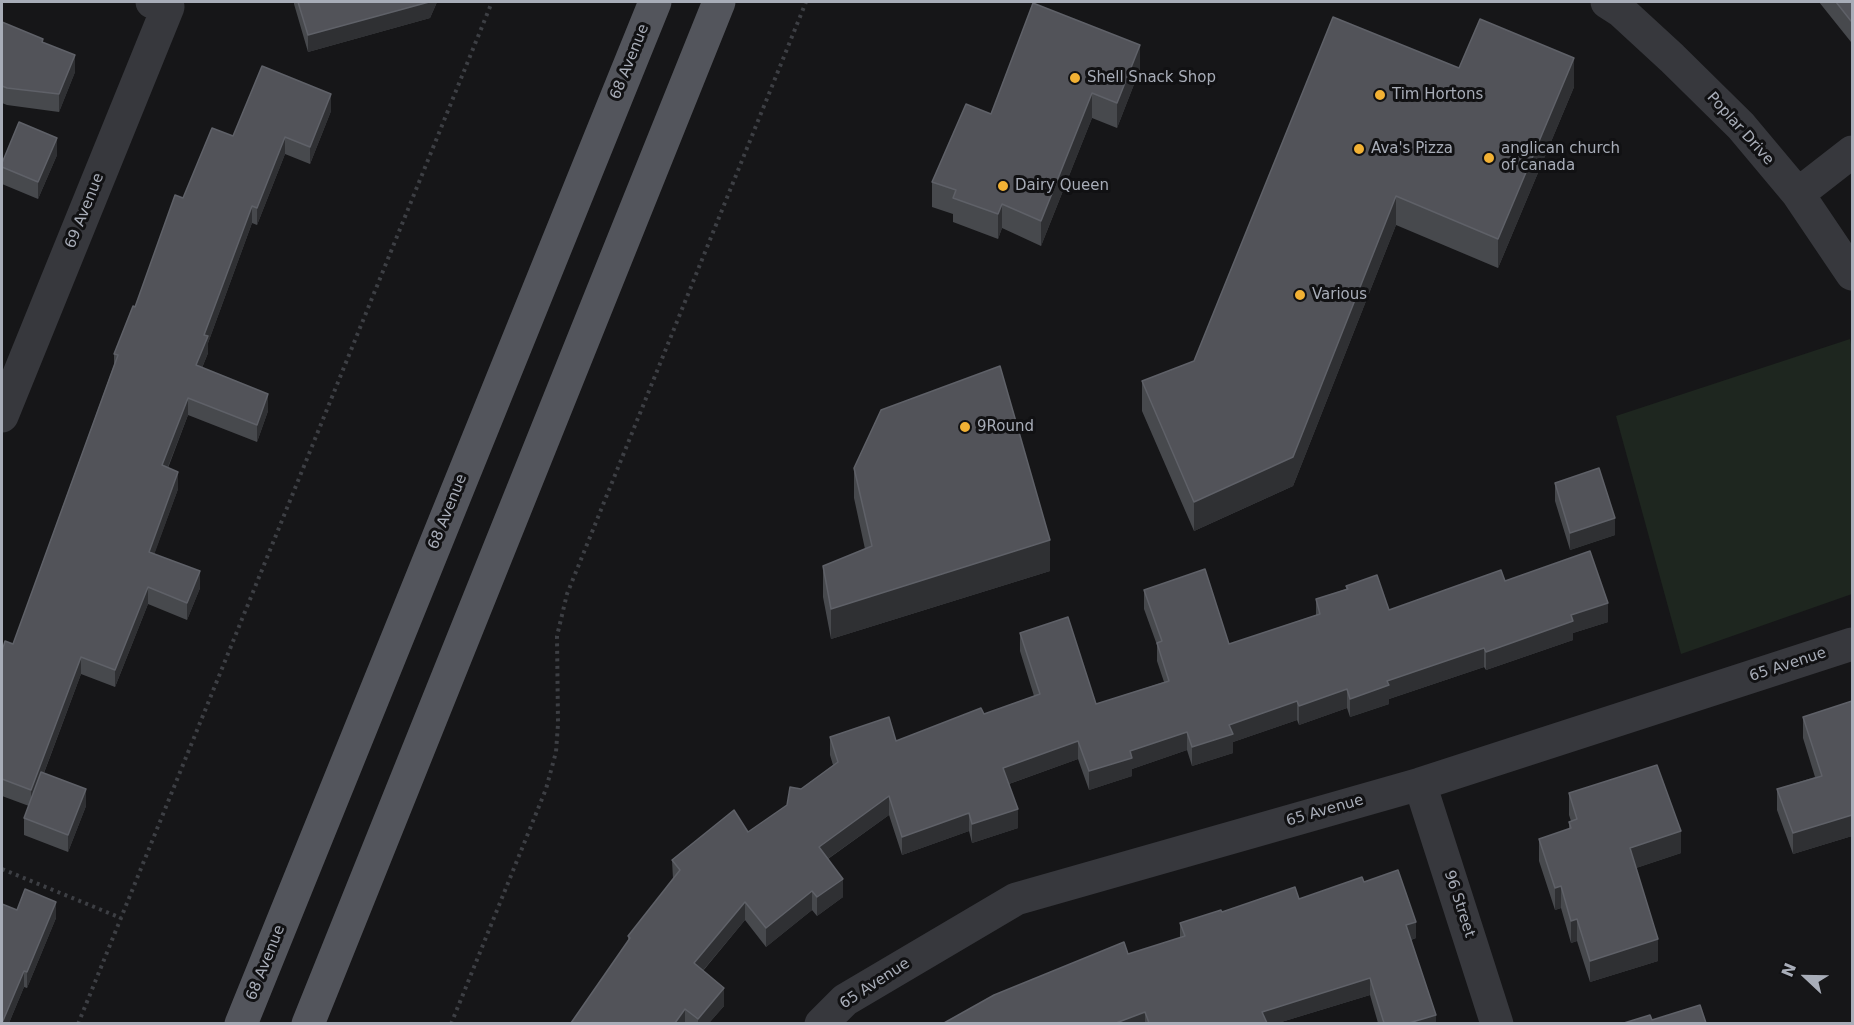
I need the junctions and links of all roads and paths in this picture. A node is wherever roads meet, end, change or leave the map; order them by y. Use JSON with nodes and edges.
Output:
{"nodes":[{"id":1,"x":492,"y":2,"type":"edge"},
{"id":2,"x":655,"y":2,"type":"edge"},
{"id":3,"x":719,"y":2,"type":"edge"},
{"id":4,"x":806,"y":2,"type":"edge"},
{"id":5,"x":1607,"y":2,"type":"edge"},
{"id":6,"x":160,"y":4,"type":"edge"},
{"id":7,"x":1852,"y":152,"type":"edge"},
{"id":8,"x":1798,"y":194,"type":"junction"},
{"id":9,"x":1852,"y":274,"type":"edge"},
{"id":10,"x":2,"y":416,"type":"edge"},
{"id":11,"x":1852,"y":644,"type":"edge"},
{"id":12,"x":1420,"y":784,"type":"junction"},
{"id":13,"x":2,"y":869,"type":"edge"},
{"id":14,"x":121,"y":918,"type":"junction"},
{"id":15,"x":78,"y":1023,"type":"edge"},
{"id":16,"x":241,"y":1023,"type":"edge"},
{"id":17,"x":308,"y":1023,"type":"edge"},
{"id":18,"x":452,"y":1023,"type":"edge"},
{"id":19,"x":821,"y":1023,"type":"edge"},
{"id":20,"x":1497,"y":1023,"type":"edge"}],
"edges":[{"from":1,"to":14,"type":"path"},
{"from":2,"to":16,"type":"main road","name":"68 Avenue"},
{"from":3,"to":17,"type":"main road"},
{"from":4,"to":18,"type":"path"},
{"from":5,"to":8,"type":"street","name":"Poplar Drive"},
{"from":6,"to":10,"type":"street","name":"69 Avenue"},
{"from":7,"to":8,"type":"street"},
{"from":8,"to":9,"type":"street","name":"Poplar Drive"},
{"from":11,"to":12,"type":"street","name":"65 Avenue"},
{"from":12,"to":19,"type":"street","name":"65 Avenue"},
{"from":12,"to":20,"type":"street","name":"96 Street"},
{"from":13,"to":14,"type":"path"},
{"from":14,"to":15,"type":"path"}]}
